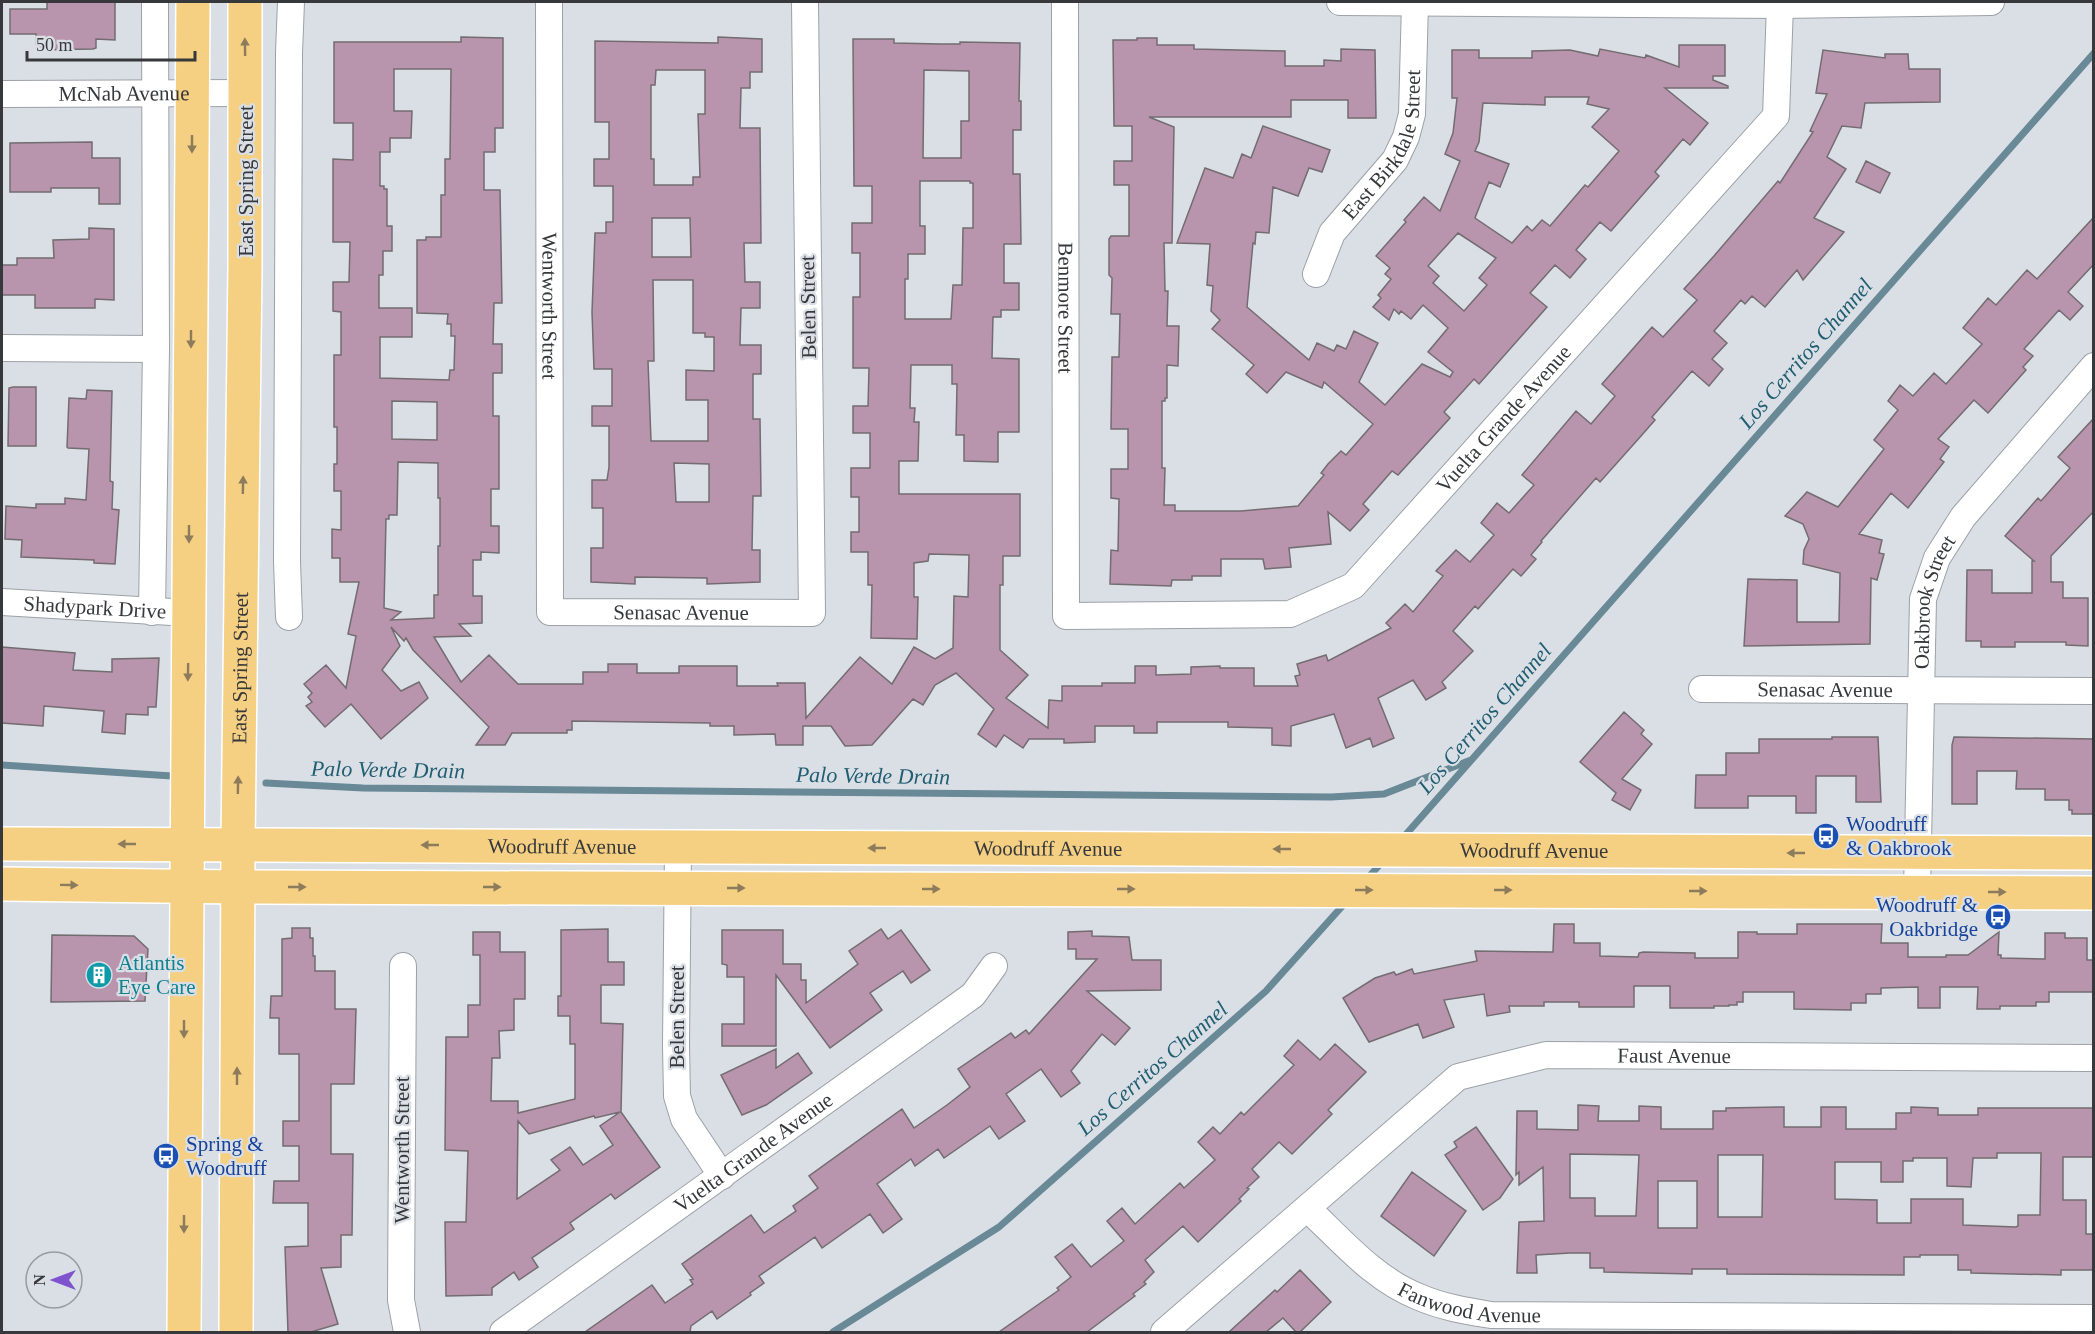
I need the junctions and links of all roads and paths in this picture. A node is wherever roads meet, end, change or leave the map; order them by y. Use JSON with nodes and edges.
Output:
{"nodes":[{"id":1,"x":155,"y":2,"type":"edge"},
{"id":2,"x":193,"y":2,"type":"edge"},
{"id":3,"x":245,"y":2,"type":"edge"},
{"id":4,"x":291,"y":2,"type":"edge"},
{"id":5,"x":549,"y":2,"type":"edge"},
{"id":6,"x":805,"y":2,"type":"edge"},
{"id":7,"x":1065,"y":2,"type":"edge"},
{"id":8,"x":1340,"y":2,"type":"edge"},
{"id":9,"x":1991,"y":2,"type":"edge"},
{"id":10,"x":1415,"y":3,"type":"edge"},
{"id":11,"x":1654,"y":3,"type":"edge"},
{"id":12,"x":1844,"y":3,"type":"edge"},
{"id":13,"x":1780,"y":5,"type":"junction"},
{"id":14,"x":192,"y":93,"type":"junction"},
{"id":15,"x":246,"y":93,"type":"junction"},
{"id":16,"x":2,"y":94,"type":"edge"},
{"id":17,"x":155,"y":94,"type":"junction"},
{"id":18,"x":1316,"y":274,"type":"dead end"},
{"id":19,"x":2,"y":348,"type":"edge"},
{"id":20,"x":156,"y":349,"type":"junction"},
{"id":21,"x":2094,"y":366,"type":"edge"},
{"id":22,"x":2,"y":602,"type":"edge"},
{"id":23,"x":152,"y":612,"type":"junction"},
{"id":24,"x":550,"y":612,"type":"joint"},
{"id":25,"x":189,"y":613,"type":"junction"},
{"id":26,"x":812,"y":614,"type":"joint"},
{"id":27,"x":1066,"y":616,"type":"joint"},
{"id":28,"x":289,"y":617,"type":"dead end"},
{"id":29,"x":1702,"y":689,"type":"dead end"},
{"id":30,"x":1920,"y":690,"type":"junction"},
{"id":31,"x":2094,"y":691,"type":"edge"},
{"id":32,"x":2,"y":844,"type":"edge"},
{"id":33,"x":238,"y":844,"type":"junction"},
{"id":34,"x":186,"y":845,"type":"junction"},
{"id":35,"x":678,"y":846,"type":"junction"},
{"id":36,"x":1918,"y":853,"type":"junction"},
{"id":37,"x":2094,"y":853,"type":"edge"},
{"id":38,"x":2,"y":884,"type":"edge"},
{"id":39,"x":186,"y":887,"type":"junction"},
{"id":40,"x":238,"y":887,"type":"junction"},
{"id":41,"x":678,"y":888,"type":"junction"},
{"id":42,"x":1917,"y":892,"type":"junction"},
{"id":43,"x":2094,"y":893,"type":"edge"},
{"id":44,"x":404,"y":966,"type":"dead end"},
{"id":45,"x":994,"y":966,"type":"dead end"},
{"id":46,"x":2094,"y":1058,"type":"edge"},
{"id":47,"x":722,"y":1176,"type":"junction"},
{"id":48,"x":1308,"y":1209,"type":"junction"},
{"id":49,"x":183,"y":1277,"type":"junction"},
{"id":50,"x":236,"y":1278,"type":"junction"},
{"id":51,"x":2094,"y":1318,"type":"edge"},
{"id":52,"x":184,"y":1332,"type":"edge"},
{"id":53,"x":236,"y":1332,"type":"edge"},
{"id":54,"x":407,"y":1332,"type":"edge"},
{"id":55,"x":503,"y":1332,"type":"edge"},
{"id":56,"x":1164,"y":1332,"type":"edge"}],
"edges":[{"from":1,"to":17,"type":"street"},
{"from":2,"to":14,"type":"main road"},
{"from":15,"to":3,"type":"main road","name":"East Spring Street","one_way":true},
{"from":4,"to":28,"type":"street","name":"East Spring Street"},
{"from":5,"to":24,"type":"street","name":"Wentworth Street"},
{"from":6,"to":26,"type":"street","name":"Belen Street"},
{"from":7,"to":27,"type":"street","name":"Benmore Street"},
{"from":8,"to":10,"type":"street"},
{"from":9,"to":12,"type":"street"},
{"from":10,"to":11,"type":"street"},
{"from":10,"to":18,"type":"street","name":"East Birkdale Street"},
{"from":11,"to":13,"type":"street"},
{"from":12,"to":13,"type":"street"},
{"from":13,"to":27,"type":"street","name":"Vuelta Grande Avenue"},
{"from":14,"to":15,"type":"street","name":"McNab Avenue"},
{"from":14,"to":17,"type":"street","name":"McNab Avenue"},
{"from":14,"to":25,"type":"main road","one_way":true},
{"from":33,"to":15,"type":"main road","name":"East Spring Street","one_way":true},
{"from":16,"to":17,"type":"street","name":"McNab Avenue"},
{"from":17,"to":20,"type":"street"},
{"from":19,"to":20,"type":"street"},
{"from":20,"to":23,"type":"street"},
{"from":21,"to":30,"type":"street","name":"Oakbrook Street"},
{"from":22,"to":23,"type":"street","name":"Shadypark Drive"},
{"from":23,"to":25,"type":"street","name":"Shadypark Drive"},
{"from":24,"to":26,"type":"street","name":"Senasac Avenue"},
{"from":25,"to":34,"type":"main road","one_way":true},
{"from":29,"to":30,"type":"street","name":"Senasac Avenue"},
{"from":30,"to":31,"type":"street","name":"Senasac Avenue"},
{"from":30,"to":36,"type":"street","name":"Oakbrook Street"},
{"from":34,"to":32,"type":"main road","name":"Woodruff Avenue","one_way":true},
{"from":33,"to":34,"type":"main road","name":"Woodruff Avenue"},
{"from":35,"to":33,"type":"main road","name":"Woodruff Avenue","one_way":true},
{"from":33,"to":40,"type":"main road","name":"East Spring Street"},
{"from":34,"to":39,"type":"main road"},
{"from":36,"to":35,"type":"main road","name":"Woodruff Avenue","one_way":true},
{"from":35,"to":41,"type":"street","name":"Belen Street"},
{"from":36,"to":37,"type":"main road","name":"Woodruff Avenue"},
{"from":36,"to":42,"type":"street","name":"Oakbrook Street"},
{"from":38,"to":39,"type":"main road","name":"Woodruff Avenue","one_way":true},
{"from":39,"to":40,"type":"main road","name":"Woodruff Avenue"},
{"from":39,"to":49,"type":"main road","one_way":true},
{"from":40,"to":41,"type":"main road","name":"Woodruff Avenue","one_way":true},
{"from":50,"to":40,"type":"main road","name":"East Spring Street","one_way":true},
{"from":41,"to":42,"type":"main road","name":"Woodruff Avenue","one_way":true},
{"from":41,"to":47,"type":"street","name":"Belen Street"},
{"from":42,"to":43,"type":"main road","name":"Woodruff Avenue","one_way":true},
{"from":44,"to":54,"type":"street","name":"Wentworth Street"},
{"from":45,"to":47,"type":"street","name":"Vuelta Grande Avenue"},
{"from":46,"to":48,"type":"street","name":"Faust Avenue"},
{"from":47,"to":55,"type":"street","name":"Vuelta Grande Avenue"},
{"from":48,"to":51,"type":"street","name":"Fanwood Avenue"},
{"from":48,"to":56,"type":"street"},
{"from":49,"to":50,"type":"main road"},
{"from":49,"to":52,"type":"main road"},
{"from":50,"to":53,"type":"main road","name":"East Spring Street"}]}
